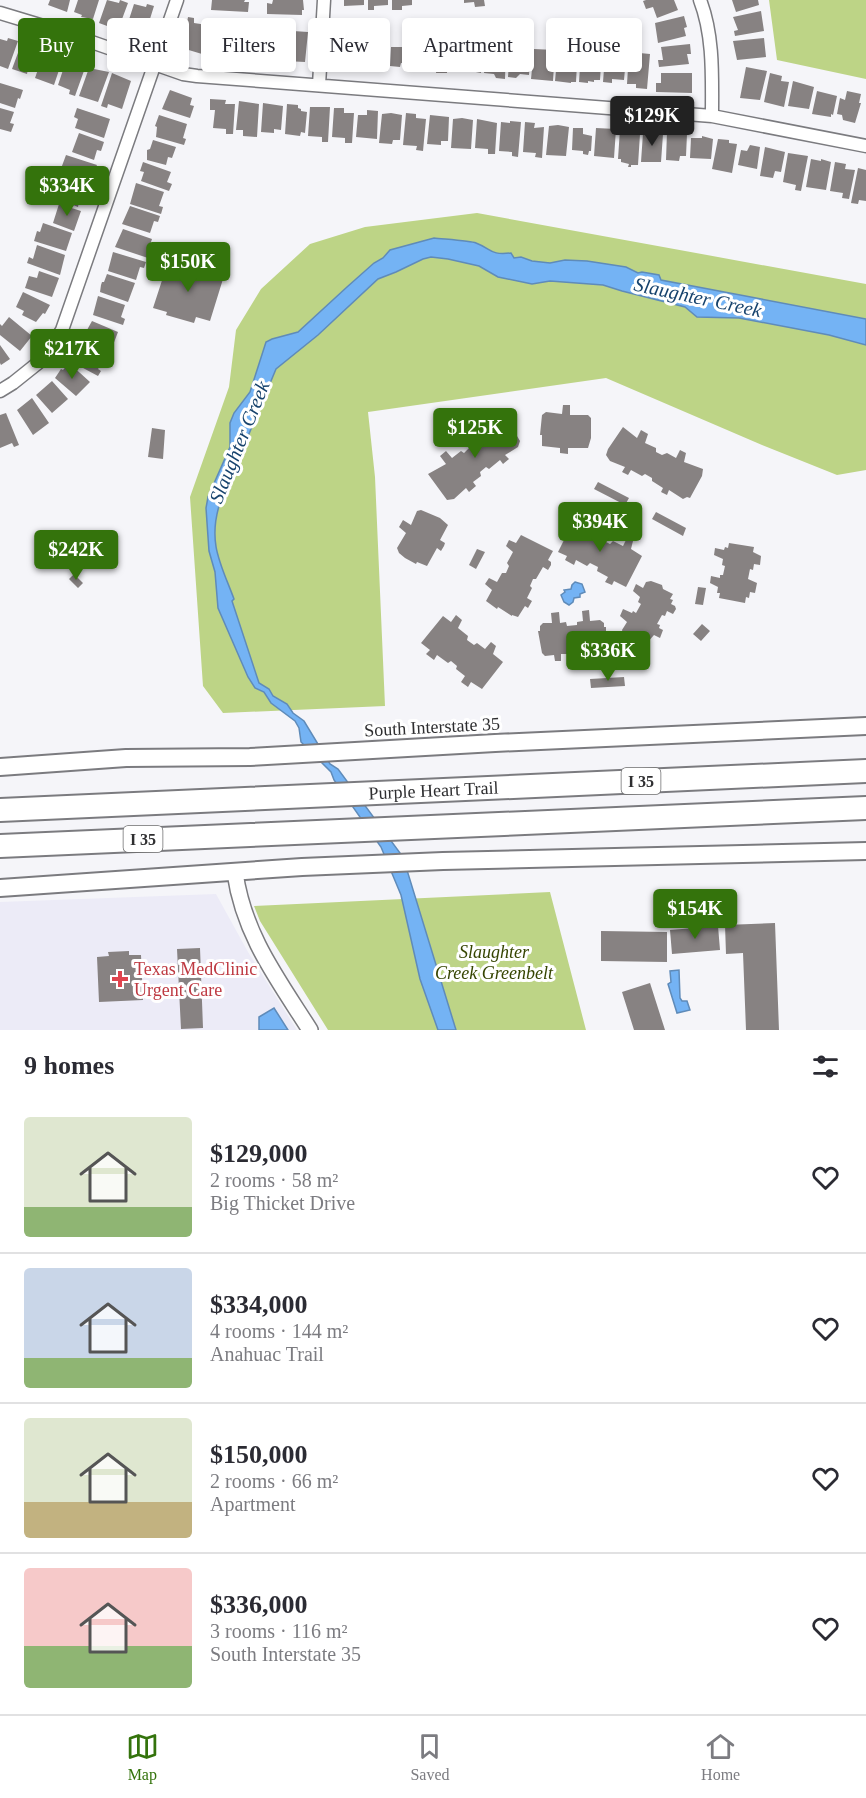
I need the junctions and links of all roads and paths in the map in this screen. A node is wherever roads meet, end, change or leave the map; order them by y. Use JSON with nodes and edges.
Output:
{"nodes":[{"id":1,"x":177,"y":0,"type":"edge"},
{"id":2,"x":324,"y":0,"type":"edge"},
{"id":3,"x":700,"y":0,"type":"edge"},
{"id":4,"x":0,"y":13,"type":"edge"},
{"id":5,"x":171,"y":18,"type":"edge"},
{"id":6,"x":107,"y":47,"type":"edge"},
{"id":7,"x":151,"y":72,"type":"edge"},
{"id":8,"x":177,"y":72,"type":"edge"},
{"id":9,"x":319,"y":85,"type":"junction"},
{"id":10,"x":712,"y":116,"type":"junction"},
{"id":11,"x":866,"y":146,"type":"edge"},
{"id":12,"x":0,"y":390,"type":"edge"},
{"id":13,"x":865,"y":726,"type":"edge"},
{"id":14,"x":0,"y":767,"type":"edge"},
{"id":15,"x":866,"y":771,"type":"edge"},
{"id":16,"x":0,"y":794,"type":"edge"},
{"id":17,"x":181,"y":801,"type":"junction"},
{"id":18,"x":866,"y":808,"type":"edge"},
{"id":19,"x":0,"y":810,"type":"edge"},
{"id":20,"x":0,"y":846,"type":"edge"},
{"id":21,"x":865,"y":851,"type":"edge"},
{"id":22,"x":235,"y":873,"type":"junction"},
{"id":23,"x":0,"y":888,"type":"edge"},
{"id":24,"x":310,"y":1030,"type":"edge"}],
"edges":[{"from":1,"to":5,"type":"street"},
{"from":2,"to":9,"type":"street"},
{"from":3,"to":10,"type":"street"},
{"from":4,"to":6,"type":"street"},
{"from":7,"to":12,"type":"street"},
{"from":8,"to":9,"type":"street"},
{"from":9,"to":10,"type":"street"},
{"from":10,"to":11,"type":"street"},
{"from":13,"to":14,"type":"main road","name":"South Interstate 35"},
{"from":15,"to":17,"type":"highway","name":"Purple Heart Trail","number":"I 35"},
{"from":16,"to":17,"type":"highway"},
{"from":17,"to":19,"type":"highway","name":"Purple Heart Trail","number":"I 35"},
{"from":18,"to":20,"type":"highway","name":"Purple Heart Trail","number":"I 35"},
{"from":21,"to":22,"type":"main road"},
{"from":22,"to":23,"type":"main road"},
{"from":22,"to":24,"type":"street"}]}
